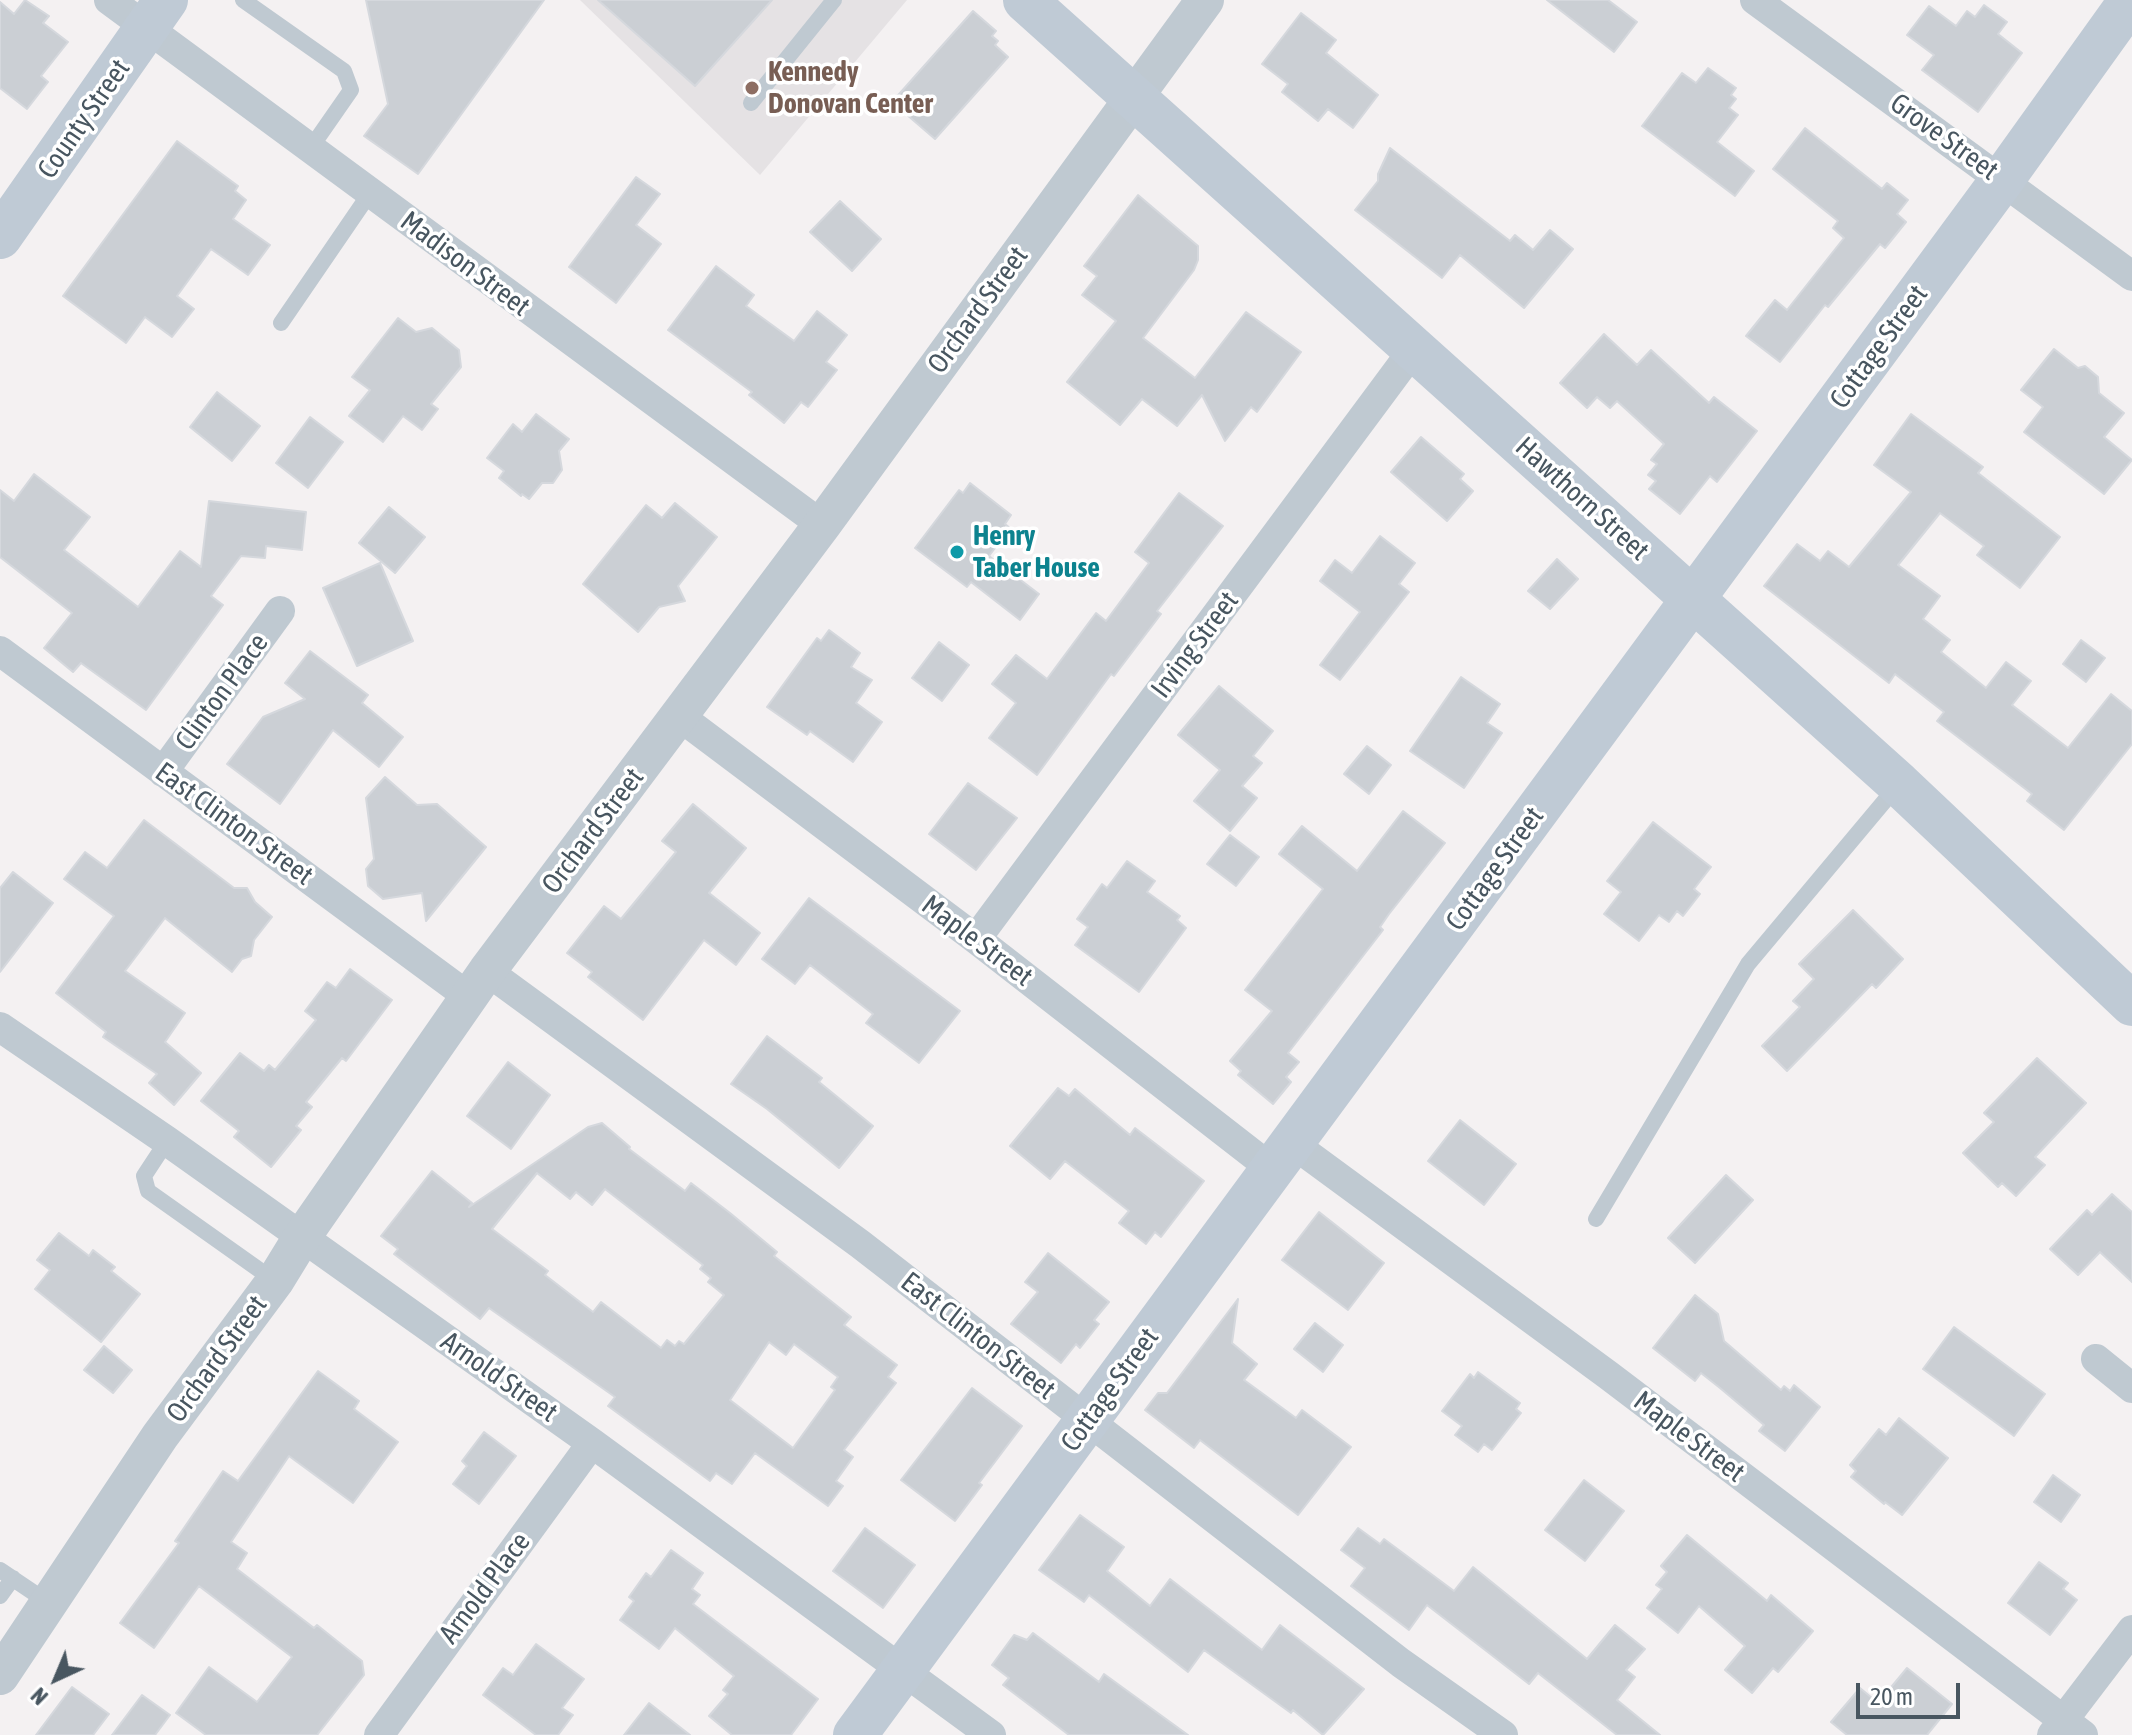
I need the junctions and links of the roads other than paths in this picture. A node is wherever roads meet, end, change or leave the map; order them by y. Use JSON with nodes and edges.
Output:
{"nodes":[{"id":1,"x":109,"y":0,"type":"edge"},
{"id":2,"x":243,"y":0,"type":"edge"},
{"id":3,"x":834,"y":0,"type":"edge"},
{"id":4,"x":1025,"y":0,"type":"edge"},
{"id":5,"x":1205,"y":0,"type":"edge"},
{"id":6,"x":1755,"y":0,"type":"edge"},
{"id":7,"x":2131,"y":0,"type":"edge"},
{"id":8,"x":157,"y":14,"type":"edge"},
{"id":9,"x":1133,"y":98,"type":"junction"},
{"id":10,"x":751,"y":103,"type":"dead end"},
{"id":11,"x":310,"y":149,"type":"junction"},
{"id":12,"x":2002,"y":180,"type":"junction"},
{"id":13,"x":370,"y":193,"type":"junction"},
{"id":14,"x":0,"y":237,"type":"edge"},
{"id":15,"x":2132,"y":276,"type":"edge"},
{"id":16,"x":281,"y":323,"type":"dead end"},
{"id":17,"x":1414,"y":349,"type":"junction"},
{"id":18,"x":822,"y":525,"type":"junction"},
{"id":19,"x":1694,"y":599,"type":"junction"},
{"id":20,"x":280,"y":611,"type":"dead end"},
{"id":21,"x":0,"y":651,"type":"edge"},
{"id":22,"x":679,"y":716,"type":"junction"},
{"id":23,"x":163,"y":772,"type":"junction"},
{"id":24,"x":1899,"y":784,"type":"junction"},
{"id":25,"x":976,"y":939,"type":"junction"},
{"id":26,"x":478,"y":984,"type":"junction"},
{"id":27,"x":2132,"y":1004,"type":"edge"},
{"id":28,"x":0,"y":1027,"type":"edge"},
{"id":29,"x":167,"y":1141,"type":"junction"},
{"id":30,"x":1282,"y":1156,"type":"junction"},
{"id":31,"x":1596,"y":1219,"type":"dead end"},
{"id":32,"x":302,"y":1237,"type":"junction"},
{"id":33,"x":275,"y":1281,"type":"junction"},
{"id":34,"x":2096,"y":1359,"type":"dead end"},
{"id":35,"x":2132,"y":1388,"type":"edge"},
{"id":36,"x":1088,"y":1421,"type":"junction"},
{"id":37,"x":592,"y":1443,"type":"junction"},
{"id":38,"x":6,"y":1574,"type":"edge"},
{"id":39,"x":0,"y":1596,"type":"edge"},
{"id":40,"x":49,"y":1603,"type":"junction"},
{"id":41,"x":2132,"y":1630,"type":"edge"},
{"id":42,"x":901,"y":1672,"type":"junction"},
{"id":43,"x":0,"y":1676,"type":"edge"},
{"id":44,"x":2066,"y":1730,"type":"edge"},
{"id":45,"x":379,"y":1735,"type":"edge"},
{"id":46,"x":855,"y":1735,"type":"edge"},
{"id":47,"x":991,"y":1735,"type":"edge"},
{"id":48,"x":1503,"y":1735,"type":"edge"}],
"edges":[{"from":1,"to":8,"type":"street","name":"Madison Street"},
{"from":2,"to":11,"type":"lane"},
{"from":3,"to":10,"type":"lane"},
{"from":4,"to":9,"type":"main road","name":"Hawthorn Street"},
{"from":5,"to":9,"type":"street","name":"Orchard Street"},
{"from":6,"to":12,"type":"street","name":"Grove Street"},
{"from":7,"to":12,"type":"main road","name":"Cottage Street"},
{"from":8,"to":11,"type":"street","name":"Madison Street"},
{"from":8,"to":14,"type":"main road","name":"County Street"},
{"from":9,"to":17,"type":"main road","name":"Hawthorn Street"},
{"from":9,"to":18,"type":"street","name":"Orchard Street"},
{"from":11,"to":13,"type":"street","name":"Madison Street"},
{"from":12,"to":15,"type":"street","name":"Grove Street"},
{"from":12,"to":19,"type":"main road","name":"Cottage Street"},
{"from":13,"to":16,"type":"lane"},
{"from":13,"to":18,"type":"street","name":"Madison Street"},
{"from":17,"to":19,"type":"main road","name":"Hawthorn Street"},
{"from":17,"to":25,"type":"street","name":"Irving Street"},
{"from":18,"to":22,"type":"street","name":"Orchard Street"},
{"from":19,"to":24,"type":"main road","name":"Hawthorn Street"},
{"from":19,"to":30,"type":"main road","name":"Cottage Street"},
{"from":20,"to":23,"type":"street","name":"Clinton Place"},
{"from":21,"to":23,"type":"street","name":"East Clinton Street"},
{"from":22,"to":25,"type":"street","name":"Maple Street"},
{"from":22,"to":26,"type":"street","name":"Orchard Street"},
{"from":23,"to":26,"type":"street","name":"East Clinton Street"},
{"from":24,"to":27,"type":"main road","name":"Hawthorn Street"},
{"from":24,"to":31,"type":"lane"},
{"from":25,"to":30,"type":"street","name":"Maple Street"},
{"from":26,"to":32,"type":"street","name":"Orchard Street"},
{"from":26,"to":36,"type":"street","name":"East Clinton Street"},
{"from":28,"to":29,"type":"street","name":"Arnold Street"},
{"from":29,"to":32,"type":"street","name":"Arnold Street"},
{"from":29,"to":33,"type":"lane"},
{"from":30,"to":36,"type":"main road","name":"Cottage Street"},
{"from":30,"to":44,"type":"street","name":"Maple Street"},
{"from":32,"to":33,"type":"street","name":"Orchard Street"},
{"from":32,"to":37,"type":"street","name":"Arnold Street"},
{"from":33,"to":40,"type":"street","name":"Orchard Street"},
{"from":34,"to":35,"type":"street"},
{"from":36,"to":42,"type":"main road","name":"Cottage Street"},
{"from":36,"to":48,"type":"street","name":"East Clinton Street"},
{"from":37,"to":42,"type":"street","name":"Arnold Street"},
{"from":37,"to":45,"type":"street","name":"Arnold Place"},
{"from":38,"to":39,"type":"lane"},
{"from":38,"to":40,"type":"lane"},
{"from":40,"to":43,"type":"street","name":"Orchard Street"},
{"from":41,"to":44,"type":"street"},
{"from":42,"to":46,"type":"main road","name":"Cottage Street"},
{"from":42,"to":47,"type":"street","name":"Arnold Street"}]}
